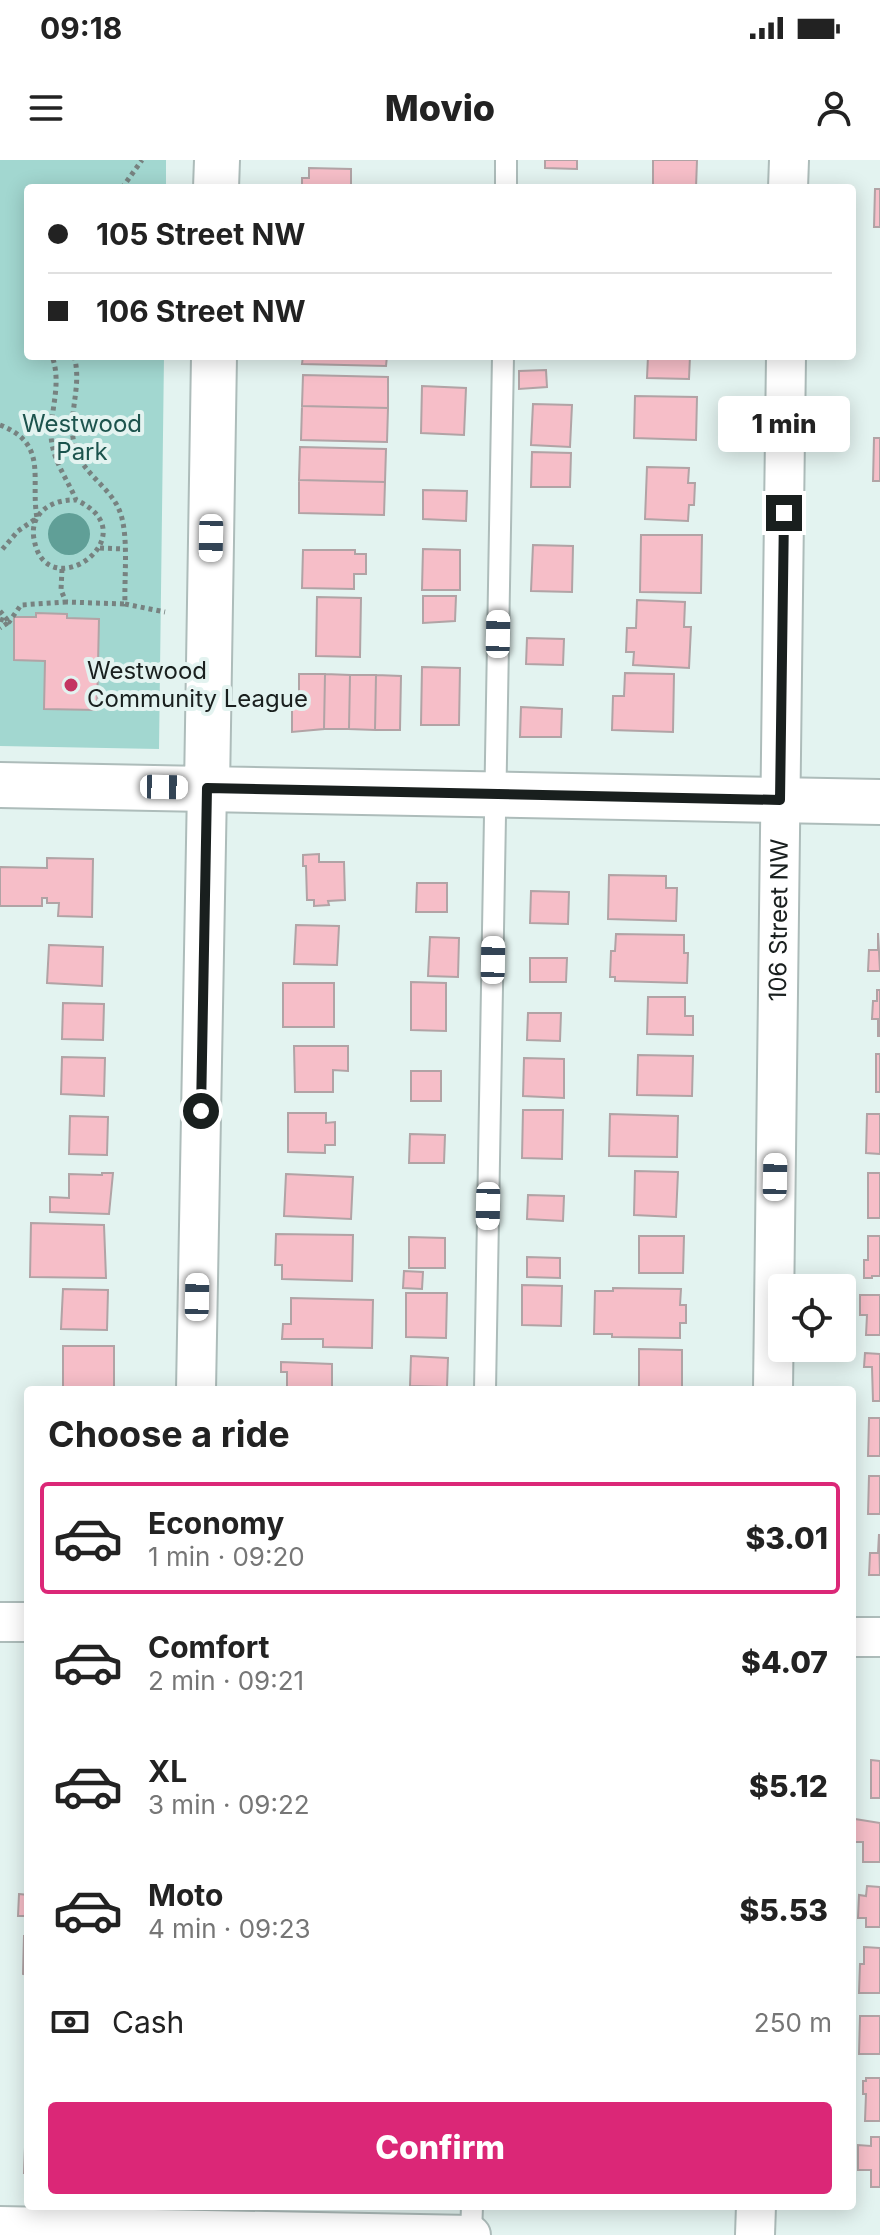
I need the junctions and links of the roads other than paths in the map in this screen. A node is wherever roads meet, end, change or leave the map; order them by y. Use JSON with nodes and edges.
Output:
{"nodes":[{"id":1,"x":217,"y":160,"type":"edge"},
{"id":2,"x":506,"y":160,"type":"edge"},
{"id":3,"x":789,"y":160,"type":"edge"},
{"id":4,"x":216,"y":184,"type":"edge"},
{"id":5,"x":506,"y":184,"type":"edge"},
{"id":6,"x":788,"y":184,"type":"edge"},
{"id":7,"x":214,"y":360,"type":"edge"},
{"id":8,"x":503,"y":360,"type":"edge"},
{"id":9,"x":786,"y":360,"type":"edge"},
{"id":10,"x":0,"y":785,"type":"edge"},
{"id":11,"x":207,"y":788,"type":"junction"},
{"id":12,"x":495,"y":794,"type":"junction"},
{"id":13,"x":780,"y":800,"type":"junction"},
{"id":14,"x":880,"y":802,"type":"edge"},
{"id":15,"x":196,"y":1386,"type":"edge"},
{"id":16,"x":485,"y":1386,"type":"edge"},
{"id":17,"x":773,"y":1386,"type":"edge"},
{"id":18,"x":0,"y":1622,"type":"edge"},
{"id":19,"x":24,"y":1622,"type":"edge"},
{"id":20,"x":856,"y":1637,"type":"edge"},
{"id":21,"x":880,"y":1637,"type":"edge"},
{"id":22,"x":472,"y":2210,"type":"edge"},
{"id":23,"x":756,"y":2210,"type":"edge"},
{"id":24,"x":180,"y":2218,"type":"edge"},
{"id":25,"x":0,"y":2226,"type":"edge"},
{"id":26,"x":471,"y":2235,"type":"edge"},
{"id":27,"x":755,"y":2235,"type":"edge"}],
"edges":[{"from":1,"to":4,"type":"street"},
{"from":2,"to":5,"type":"lane"},
{"from":3,"to":6,"type":"street"},
{"from":7,"to":11,"type":"street"},
{"from":8,"to":12,"type":"lane"},
{"from":9,"to":13,"type":"street","name":"106 Street NW"},
{"from":10,"to":11,"type":"street"},
{"from":11,"to":12,"type":"street"},
{"from":11,"to":15,"type":"street"},
{"from":12,"to":13,"type":"street"},
{"from":12,"to":16,"type":"lane"},
{"from":13,"to":14,"type":"street"},
{"from":13,"to":17,"type":"street","name":"106 Street NW"},
{"from":18,"to":19,"type":"street"},
{"from":20,"to":21,"type":"street"},
{"from":22,"to":26,"type":"lane"},
{"from":23,"to":27,"type":"street"},
{"from":24,"to":25,"type":"street"},
{"from":24,"to":26,"type":"street"}]}
